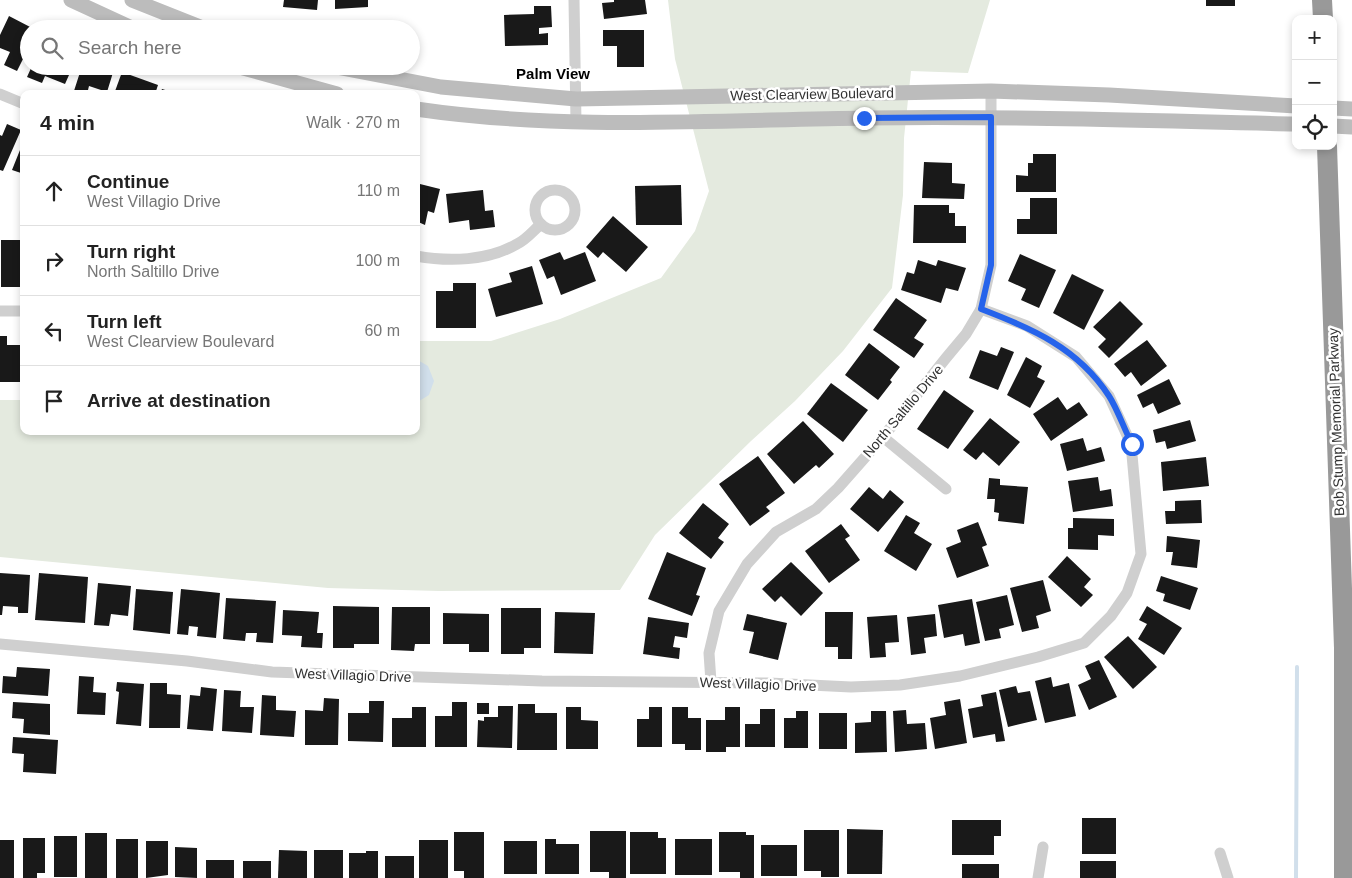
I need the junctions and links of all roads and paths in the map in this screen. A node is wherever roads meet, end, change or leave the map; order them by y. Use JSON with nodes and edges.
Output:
{"nodes":[{"id":1,"x":70,"y":0,"type":"edge"},
{"id":2,"x":132,"y":0,"type":"edge"},
{"id":3,"x":574,"y":0,"type":"edge"},
{"id":4,"x":1322,"y":0,"type":"edge"},
{"id":5,"x":1323,"y":15,"type":"edge"},
{"id":6,"x":114,"y":20,"type":"edge"},
{"id":7,"x":182,"y":20,"type":"edge"},
{"id":8,"x":268,"y":75,"type":"edge"},
{"id":9,"x":378,"y":75,"type":"edge"},
{"id":10,"x":322,"y":90,"type":"edge"},
{"id":11,"x":991,"y":91,"type":"junction"},
{"id":12,"x":0,"y":94,"type":"edge"},
{"id":13,"x":576,"y":98,"type":"junction"},
{"id":14,"x":20,"y":102,"type":"edge"},
{"id":15,"x":1292,"y":106,"type":"edge"},
{"id":16,"x":1337,"y":108,"type":"edge"},
{"id":17,"x":420,"y":109,"type":"edge"},
{"id":18,"x":1352,"y":109,"type":"edge"},
{"id":19,"x":991,"y":117,"type":"junction"},
{"id":20,"x":576,"y":122,"type":"junction"},
{"id":21,"x":1292,"y":124,"type":"edge"},
{"id":22,"x":1337,"y":126,"type":"edge"},
{"id":23,"x":1352,"y":127,"type":"edge"},
{"id":24,"x":1327,"y":150,"type":"edge"},
{"id":25,"x":541,"y":224,"type":"dead end"},
{"id":26,"x":420,"y":256,"type":"edge"},
{"id":27,"x":981,"y":309,"type":"junction"},
{"id":28,"x":0,"y":311,"type":"edge"},
{"id":29,"x":20,"y":311,"type":"edge"},
{"id":30,"x":883,"y":437,"type":"junction"},
{"id":31,"x":946,"y":489,"type":"dead end"},
{"id":32,"x":0,"y":644,"type":"edge"},
{"id":33,"x":711,"y":682,"type":"junction"},
{"id":34,"x":1043,"y":847,"type":"dead end"},
{"id":35,"x":1220,"y":853,"type":"dead end"},
{"id":36,"x":1038,"y":878,"type":"edge"},
{"id":37,"x":1228,"y":878,"type":"edge"},
{"id":38,"x":1344,"y":878,"type":"edge"}],
"edges":[{"from":1,"to":6,"type":"street"},
{"from":2,"to":7,"type":"street"},
{"from":3,"to":13,"type":"street"},
{"from":4,"to":5,"type":"highway"},
{"from":8,"to":10,"type":"street"},
{"from":9,"to":13,"type":"street","name":"West Clearview Boulevard"},
{"from":11,"to":13,"type":"street","name":"West Clearview Boulevard"},
{"from":11,"to":15,"type":"street","name":"West Clearview Boulevard"},
{"from":11,"to":19,"type":"street","name":"North Saltillo Drive"},
{"from":12,"to":14,"type":"street"},
{"from":13,"to":20,"type":"street"},
{"from":16,"to":18,"type":"street"},
{"from":17,"to":20,"type":"street","name":"West Clearview Boulevard"},
{"from":19,"to":20,"type":"street","name":"West Clearview Boulevard"},
{"from":19,"to":21,"type":"street","name":"West Clearview Boulevard"},
{"from":19,"to":27,"type":"street","name":"North Saltillo Drive"},
{"from":22,"to":23,"type":"street"},
{"from":24,"to":38,"type":"highway","name":"Bob Stump Memorial Parkway"},
{"from":25,"to":26,"type":"street"},
{"from":27,"to":30,"type":"street","name":"North Saltillo Drive"},
{"from":27,"to":33,"type":"street","name":"West Villagio Drive"},
{"from":28,"to":29,"type":"street"},
{"from":30,"to":31,"type":"street"},
{"from":30,"to":33,"type":"street","name":"North Saltillo Drive"},
{"from":32,"to":33,"type":"street","name":"West Villagio Drive"},
{"from":34,"to":36,"type":"street"},
{"from":35,"to":37,"type":"street"}]}
